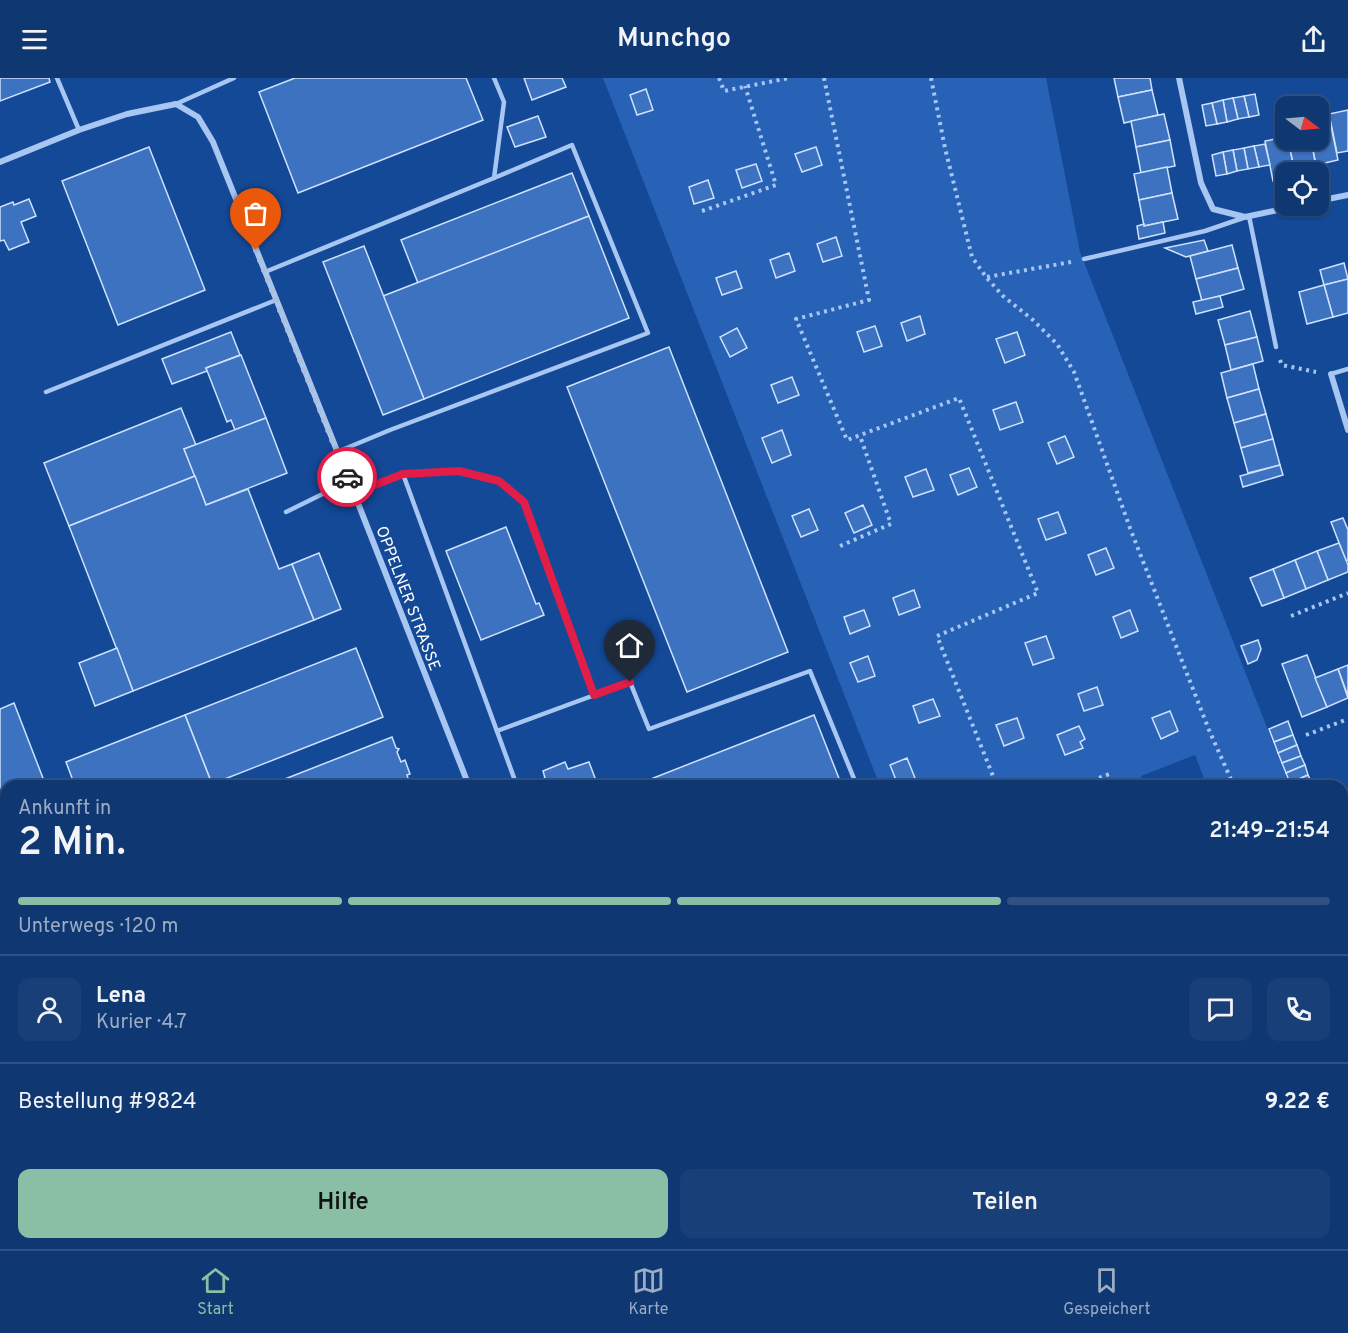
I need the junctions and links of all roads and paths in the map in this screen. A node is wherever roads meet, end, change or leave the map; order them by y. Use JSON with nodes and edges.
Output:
{"nodes":[{"id":1,"x":57,"y":78,"type":"edge"},
{"id":2,"x":234,"y":78,"type":"edge"},
{"id":3,"x":494,"y":78,"type":"edge"},
{"id":4,"x":719,"y":78,"type":"edge"},
{"id":5,"x":789,"y":78,"type":"edge"},
{"id":6,"x":824,"y":78,"type":"edge"},
{"id":7,"x":931,"y":78,"type":"edge"},
{"id":8,"x":1179,"y":78,"type":"edge"},
{"id":9,"x":745,"y":86,"type":"junction"},
{"id":10,"x":176,"y":104,"type":"junction"},
{"id":11,"x":79,"y":130,"type":"junction"},
{"id":12,"x":0,"y":162,"type":"edge"},
{"id":13,"x":494,"y":178,"type":"junction"},
{"id":14,"x":1348,"y":195,"type":"edge"},
{"id":15,"x":1329,"y":199,"type":"edge"},
{"id":16,"x":702,"y":211,"type":"dead end"},
{"id":17,"x":1275,"y":211,"type":"edge"},
{"id":18,"x":1247,"y":216,"type":"junction"},
{"id":19,"x":1084,"y":259,"type":"joint"},
{"id":20,"x":265,"y":272,"type":"junction"},
{"id":21,"x":986,"y":277,"type":"junction"},
{"id":22,"x":276,"y":300,"type":"junction"},
{"id":23,"x":1276,"y":347,"type":"joint"},
{"id":24,"x":1348,"y":369,"type":"edge"},
{"id":25,"x":1332,"y":375,"type":"junction"},
{"id":26,"x":45,"y":392,"type":"dead end"},
{"id":27,"x":1348,"y":430,"type":"edge"},
{"id":28,"x":860,"y":436,"type":"junction"},
{"id":29,"x":337,"y":452,"type":"junction"},
{"id":30,"x":403,"y":474,"type":"junction"},
{"id":31,"x":349,"y":481,"type":"junction"},
{"id":32,"x":354,"y":493,"type":"junction"},
{"id":33,"x":286,"y":512,"type":"dead end"},
{"id":34,"x":840,"y":546,"type":"dead end"},
{"id":35,"x":1348,"y":593,"type":"edge"},
{"id":36,"x":1291,"y":616,"type":"dead end"},
{"id":37,"x":594,"y":695,"type":"junction"},
{"id":38,"x":1348,"y":719,"type":"edge"},
{"id":39,"x":497,"y":731,"type":"junction"},
{"id":40,"x":1306,"y":735,"type":"dead end"},
{"id":41,"x":1112,"y":773,"type":"dead end"},
{"id":42,"x":467,"y":780,"type":"edge"},
{"id":43,"x":516,"y":780,"type":"edge"},
{"id":44,"x":854,"y":780,"type":"edge"},
{"id":45,"x":995,"y":780,"type":"edge"},
{"id":46,"x":1093,"y":780,"type":"edge"},
{"id":47,"x":1231,"y":780,"type":"edge"}],
"edges":[{"from":1,"to":11,"type":"lane"},
{"from":2,"to":10,"type":"lane"},
{"from":3,"to":13,"type":"lane"},
{"from":4,"to":9,"type":"path"},
{"from":5,"to":9,"type":"path"},
{"from":6,"to":28,"type":"path"},
{"from":7,"to":21,"type":"path"},
{"from":8,"to":18,"type":"street"},
{"from":9,"to":16,"type":"path"},
{"from":10,"to":11,"type":"street"},
{"from":10,"to":20,"type":"street","name":"OPPELNER STRASSE"},
{"from":11,"to":12,"type":"street"},
{"from":13,"to":20,"type":"lane"},
{"from":13,"to":29,"type":"lane"},
{"from":14,"to":15,"type":"street"},
{"from":17,"to":18,"type":"street"},
{"from":18,"to":19,"type":"lane"},
{"from":18,"to":23,"type":"lane"},
{"from":19,"to":21,"type":"path"},
{"from":20,"to":22,"type":"street","name":"OPPELNER STRASSE"},
{"from":21,"to":47,"type":"path"},
{"from":22,"to":26,"type":"lane"},
{"from":22,"to":29,"type":"street","name":"OPPELNER STRASSE"},
{"from":23,"to":25,"type":"path"},
{"from":24,"to":25,"type":"lane"},
{"from":25,"to":27,"type":"street"},
{"from":28,"to":34,"type":"path"},
{"from":28,"to":45,"type":"path"},
{"from":29,"to":31,"type":"street","name":"OPPELNER STRASSE"},
{"from":30,"to":32,"type":"lane"},
{"from":30,"to":37,"type":"lane"},
{"from":30,"to":39,"type":"lane"},
{"from":31,"to":32,"type":"street","name":"OPPELNER STRASSE"},
{"from":31,"to":33,"type":"lane"},
{"from":32,"to":42,"type":"street","name":"OPPELNER STRASSE"},
{"from":35,"to":36,"type":"path"},
{"from":37,"to":39,"type":"lane"},
{"from":37,"to":44,"type":"lane"},
{"from":38,"to":40,"type":"path"},
{"from":39,"to":43,"type":"lane"},
{"from":41,"to":46,"type":"path"}]}
